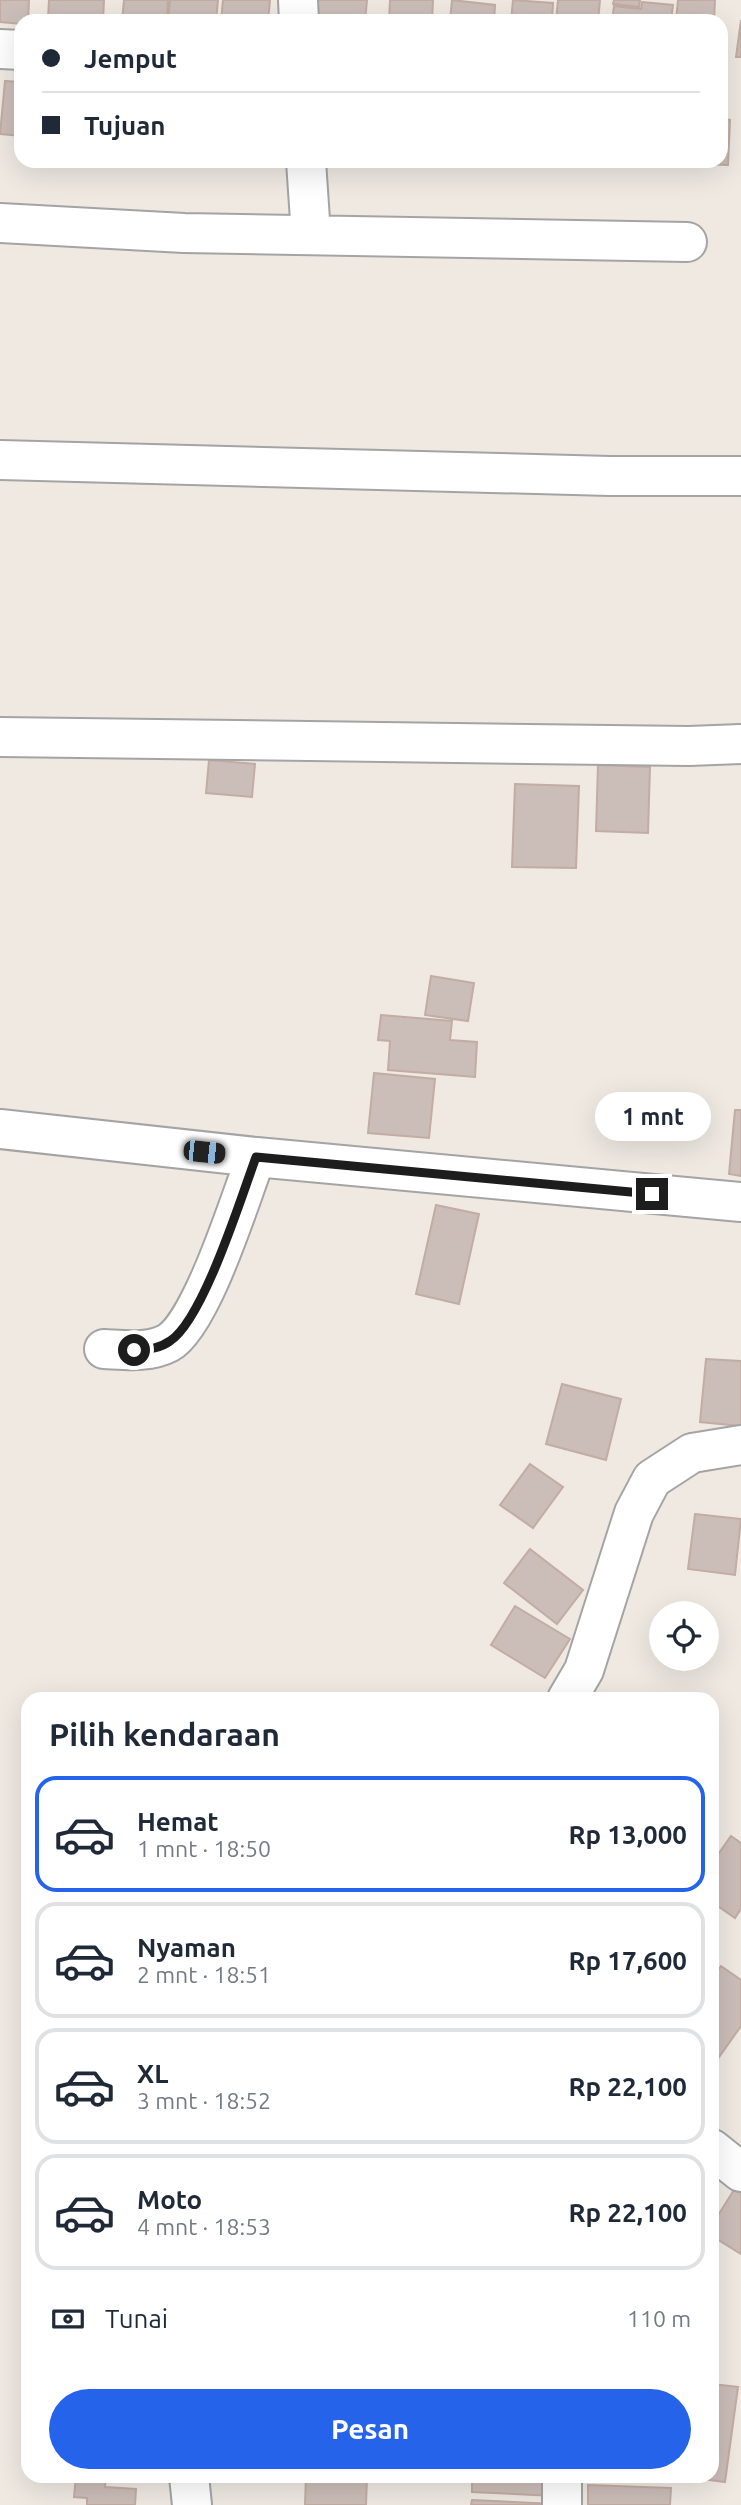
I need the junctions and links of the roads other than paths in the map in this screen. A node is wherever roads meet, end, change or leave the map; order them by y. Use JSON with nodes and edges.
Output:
{"nodes":[{"id":1,"x":306,"y":168,"type":"edge"},
{"id":2,"x":0,"y":223,"type":"edge"},
{"id":3,"x":311,"y":235,"type":"junction"},
{"id":4,"x":687,"y":242,"type":"dead end"},
{"id":5,"x":0,"y":460,"type":"edge"},
{"id":6,"x":741,"y":476,"type":"edge"},
{"id":7,"x":0,"y":737,"type":"edge"},
{"id":8,"x":741,"y":744,"type":"edge"},
{"id":9,"x":0,"y":1129,"type":"edge"},
{"id":10,"x":256,"y":1157,"type":"junction"},
{"id":11,"x":741,"y":1202,"type":"edge"},
{"id":12,"x":104,"y":1349,"type":"dead end"},
{"id":13,"x":741,"y":1445,"type":"edge"},
{"id":14,"x":571,"y":1692,"type":"edge"},
{"id":15,"x":719,"y":2155,"type":"edge"},
{"id":16,"x":741,"y":2172,"type":"edge"},
{"id":17,"x":190,"y":2483,"type":"edge"},
{"id":18,"x":562,"y":2483,"type":"edge"},
{"id":19,"x":192,"y":2505,"type":"edge"},
{"id":20,"x":562,"y":2505,"type":"edge"}],
"edges":[{"from":1,"to":3,"type":"street"},
{"from":2,"to":3,"type":"street"},
{"from":3,"to":4,"type":"street"},
{"from":5,"to":6,"type":"street"},
{"from":7,"to":8,"type":"street"},
{"from":9,"to":10,"type":"street"},
{"from":10,"to":11,"type":"street"},
{"from":10,"to":12,"type":"street"},
{"from":13,"to":14,"type":"street"},
{"from":15,"to":16,"type":"street"},
{"from":17,"to":19,"type":"street"},
{"from":18,"to":20,"type":"street"}]}
